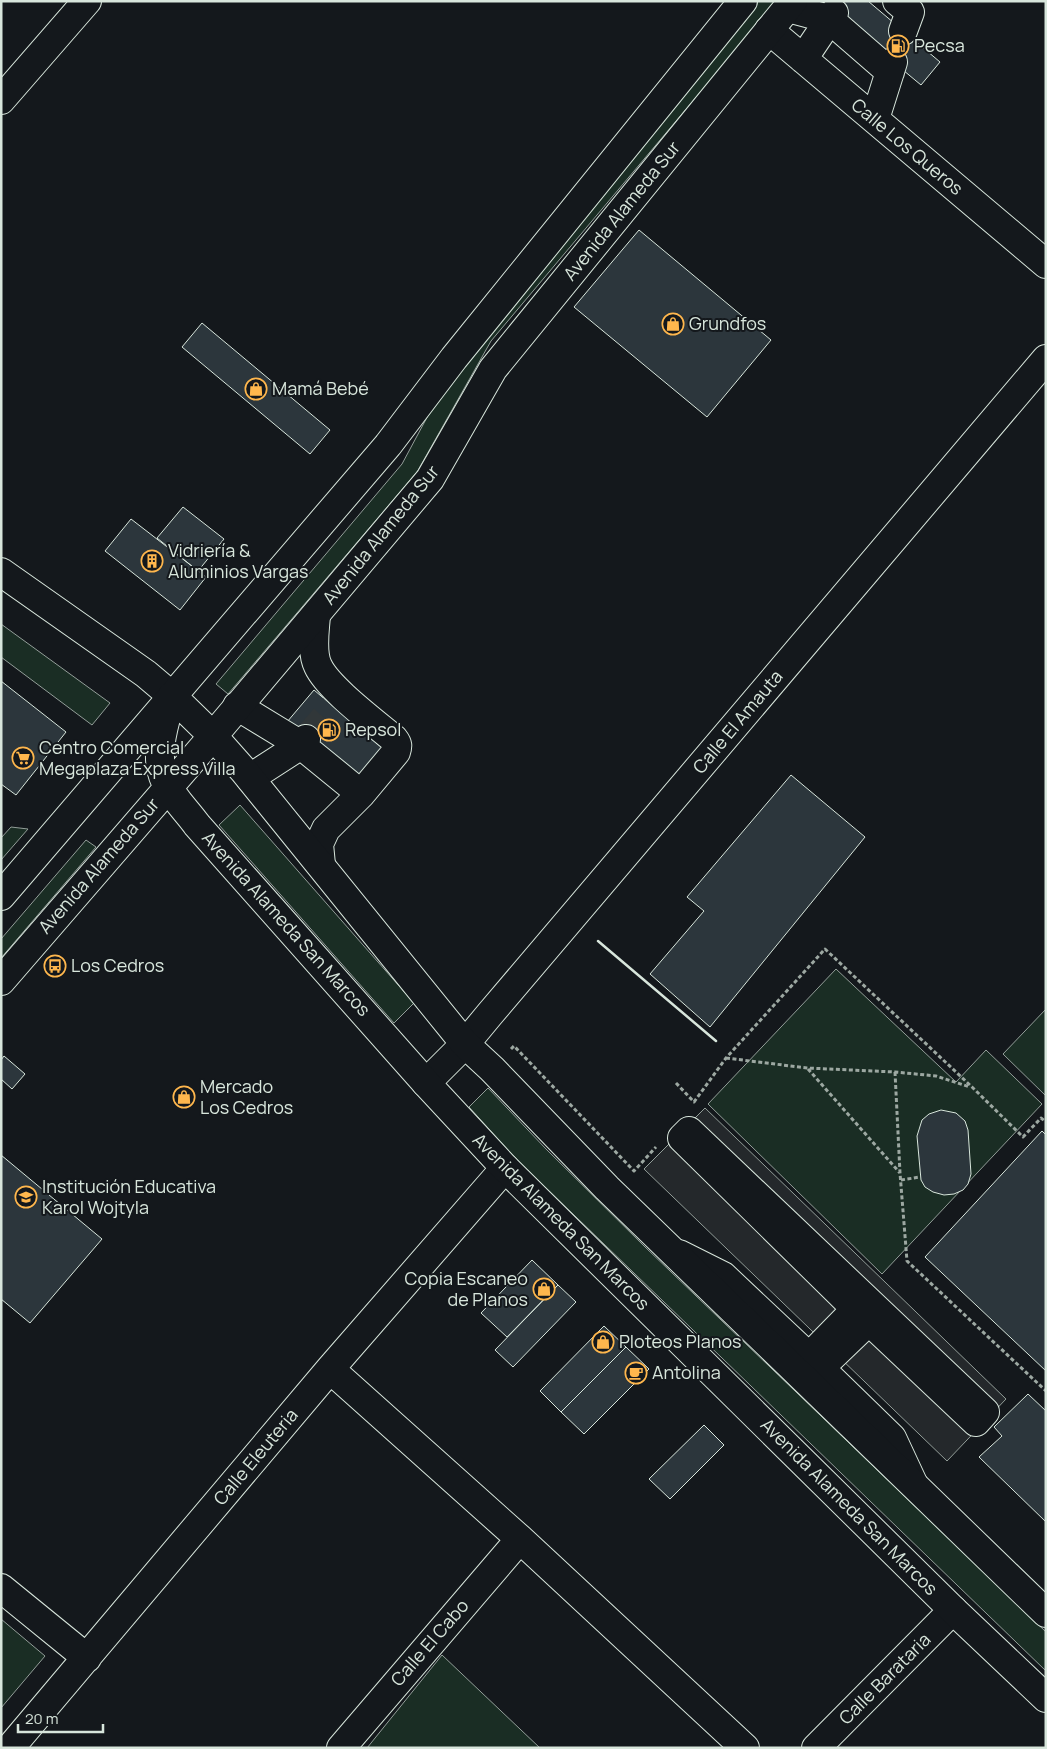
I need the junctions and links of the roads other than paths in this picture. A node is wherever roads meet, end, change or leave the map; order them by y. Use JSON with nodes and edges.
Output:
{"nodes":[{"id":1,"x":87,"y":1,"type":"edge"},
{"id":2,"x":743,"y":1,"type":"edge"},
{"id":3,"x":897,"y":1,"type":"edge"},
{"id":4,"x":790,"y":4,"type":"edge"},
{"id":5,"x":831,"y":16,"type":"junction"},
{"id":6,"x":769,"y":30,"type":"junction"},
{"id":7,"x":903,"y":31,"type":"dead end"},
{"id":8,"x":803,"y":59,"type":"junction"},
{"id":9,"x":1,"y":100,"type":"edge"},
{"id":10,"x":875,"y":120,"type":"junction"},
{"id":11,"x":1046,"y":264,"type":"edge"},
{"id":12,"x":1046,"y":358,"type":"edge"},
{"id":13,"x":1,"y":572,"type":"edge"},
{"id":14,"x":316,"y":615,"type":"junction"},
{"id":15,"x":172,"y":696,"type":"junction"},
{"id":16,"x":237,"y":706,"type":"junction"},
{"id":17,"x":213,"y":736,"type":"junction"},
{"id":18,"x":304,"y":742,"type":"junction"},
{"id":19,"x":250,"y":778,"type":"junction"},
{"id":20,"x":168,"y":787,"type":"junction"},
{"id":21,"x":361,"y":794,"type":"junction"},
{"id":22,"x":321,"y":865,"type":"junction"},
{"id":23,"x":1,"y":896,"type":"edge"},
{"id":24,"x":1,"y":981,"type":"edge"},
{"id":25,"x":465,"y":1044,"type":"junction"},
{"id":26,"x":426,"y":1082,"type":"junction"},
{"id":27,"x":505,"y":1168,"type":"junction"},
{"id":28,"x":671,"y":1250,"type":"junction"},
{"id":29,"x":330,"y":1369,"type":"junction"},
{"id":30,"x":914,"y":1486,"type":"junction"},
{"id":31,"x":520,"y":1539,"type":"junction"},
{"id":32,"x":1,"y":1588,"type":"edge"},
{"id":33,"x":954,"y":1610,"type":"junction"},
{"id":34,"x":1046,"y":1613,"type":"edge"},
{"id":35,"x":86,"y":1658,"type":"junction"},
{"id":36,"x":1046,"y":1698,"type":"edge"},
{"id":37,"x":10,"y":1748,"type":"edge"},
{"id":38,"x":341,"y":1748,"type":"edge"},
{"id":39,"x":745,"y":1748,"type":"edge"},
{"id":40,"x":816,"y":1748,"type":"edge"}],
"edges":[{"from":1,"to":9,"type":"main road"},
{"from":2,"to":15,"type":"main road"},
{"from":3,"to":7,"type":"main road"},
{"from":4,"to":5,"type":"main road"},
{"from":4,"to":6,"type":"main road","name":"Avenida Alameda Sur"},
{"from":5,"to":8,"type":"main road"},
{"from":5,"to":10,"type":"main road"},
{"from":6,"to":8,"type":"main road","name":"Calle Los Queros"},
{"from":6,"to":14,"type":"main road","name":"Avenida Alameda Sur"},
{"from":8,"to":10,"type":"main road","name":"Calle Los Queros"},
{"from":10,"to":11,"type":"main road","name":"Calle Los Queros"},
{"from":12,"to":25,"type":"main road","name":"Calle El Amauta"},
{"from":13,"to":15,"type":"main road"},
{"from":14,"to":16,"type":"main road","name":"Avenida Alameda Sur"},
{"from":14,"to":21,"type":"main road"},
{"from":15,"to":17,"type":"main road"},
{"from":15,"to":20,"type":"main road","name":"Avenida Alameda San Marcos"},
{"from":15,"to":23,"type":"main road"},
{"from":16,"to":17,"type":"main road","name":"Avenida Alameda Sur"},
{"from":16,"to":18,"type":"main road"},
{"from":17,"to":19,"type":"main road"},
{"from":17,"to":20,"type":"main road","name":"Avenida Alameda Sur"},
{"from":18,"to":19,"type":"main road"},
{"from":18,"to":21,"type":"main road"},
{"from":19,"to":22,"type":"main road"},
{"from":20,"to":24,"type":"main road","name":"Avenida Alameda Sur"},
{"from":20,"to":26,"type":"main road","name":"Avenida Alameda San Marcos"},
{"from":21,"to":22,"type":"main road"},
{"from":22,"to":25,"type":"main road"},
{"from":25,"to":26,"type":"main road","name":"Calle El Amauta"},
{"from":25,"to":28,"type":"main road"},
{"from":26,"to":27,"type":"main road","name":"Avenida Alameda San Marcos"},
{"from":27,"to":29,"type":"main road","name":"Calle Eleuteria"},
{"from":27,"to":33,"type":"main road","name":"Avenida Alameda San Marcos"},
{"from":28,"to":30,"type":"main road"},
{"from":28,"to":30,"type":"main road"},
{"from":29,"to":31,"type":"main road"},
{"from":29,"to":35,"type":"main road","name":"Calle Eleuteria"},
{"from":30,"to":34,"type":"main road"},
{"from":31,"to":38,"type":"main road","name":"Calle El Cabo"},
{"from":31,"to":39,"type":"main road"},
{"from":32,"to":35,"type":"main road"},
{"from":33,"to":36,"type":"main road","name":"Avenida Alameda San Marcos"},
{"from":33,"to":40,"type":"main road","name":"Calle Barataria"},
{"from":35,"to":37,"type":"main road","name":"Calle Eleuteria"}]}
